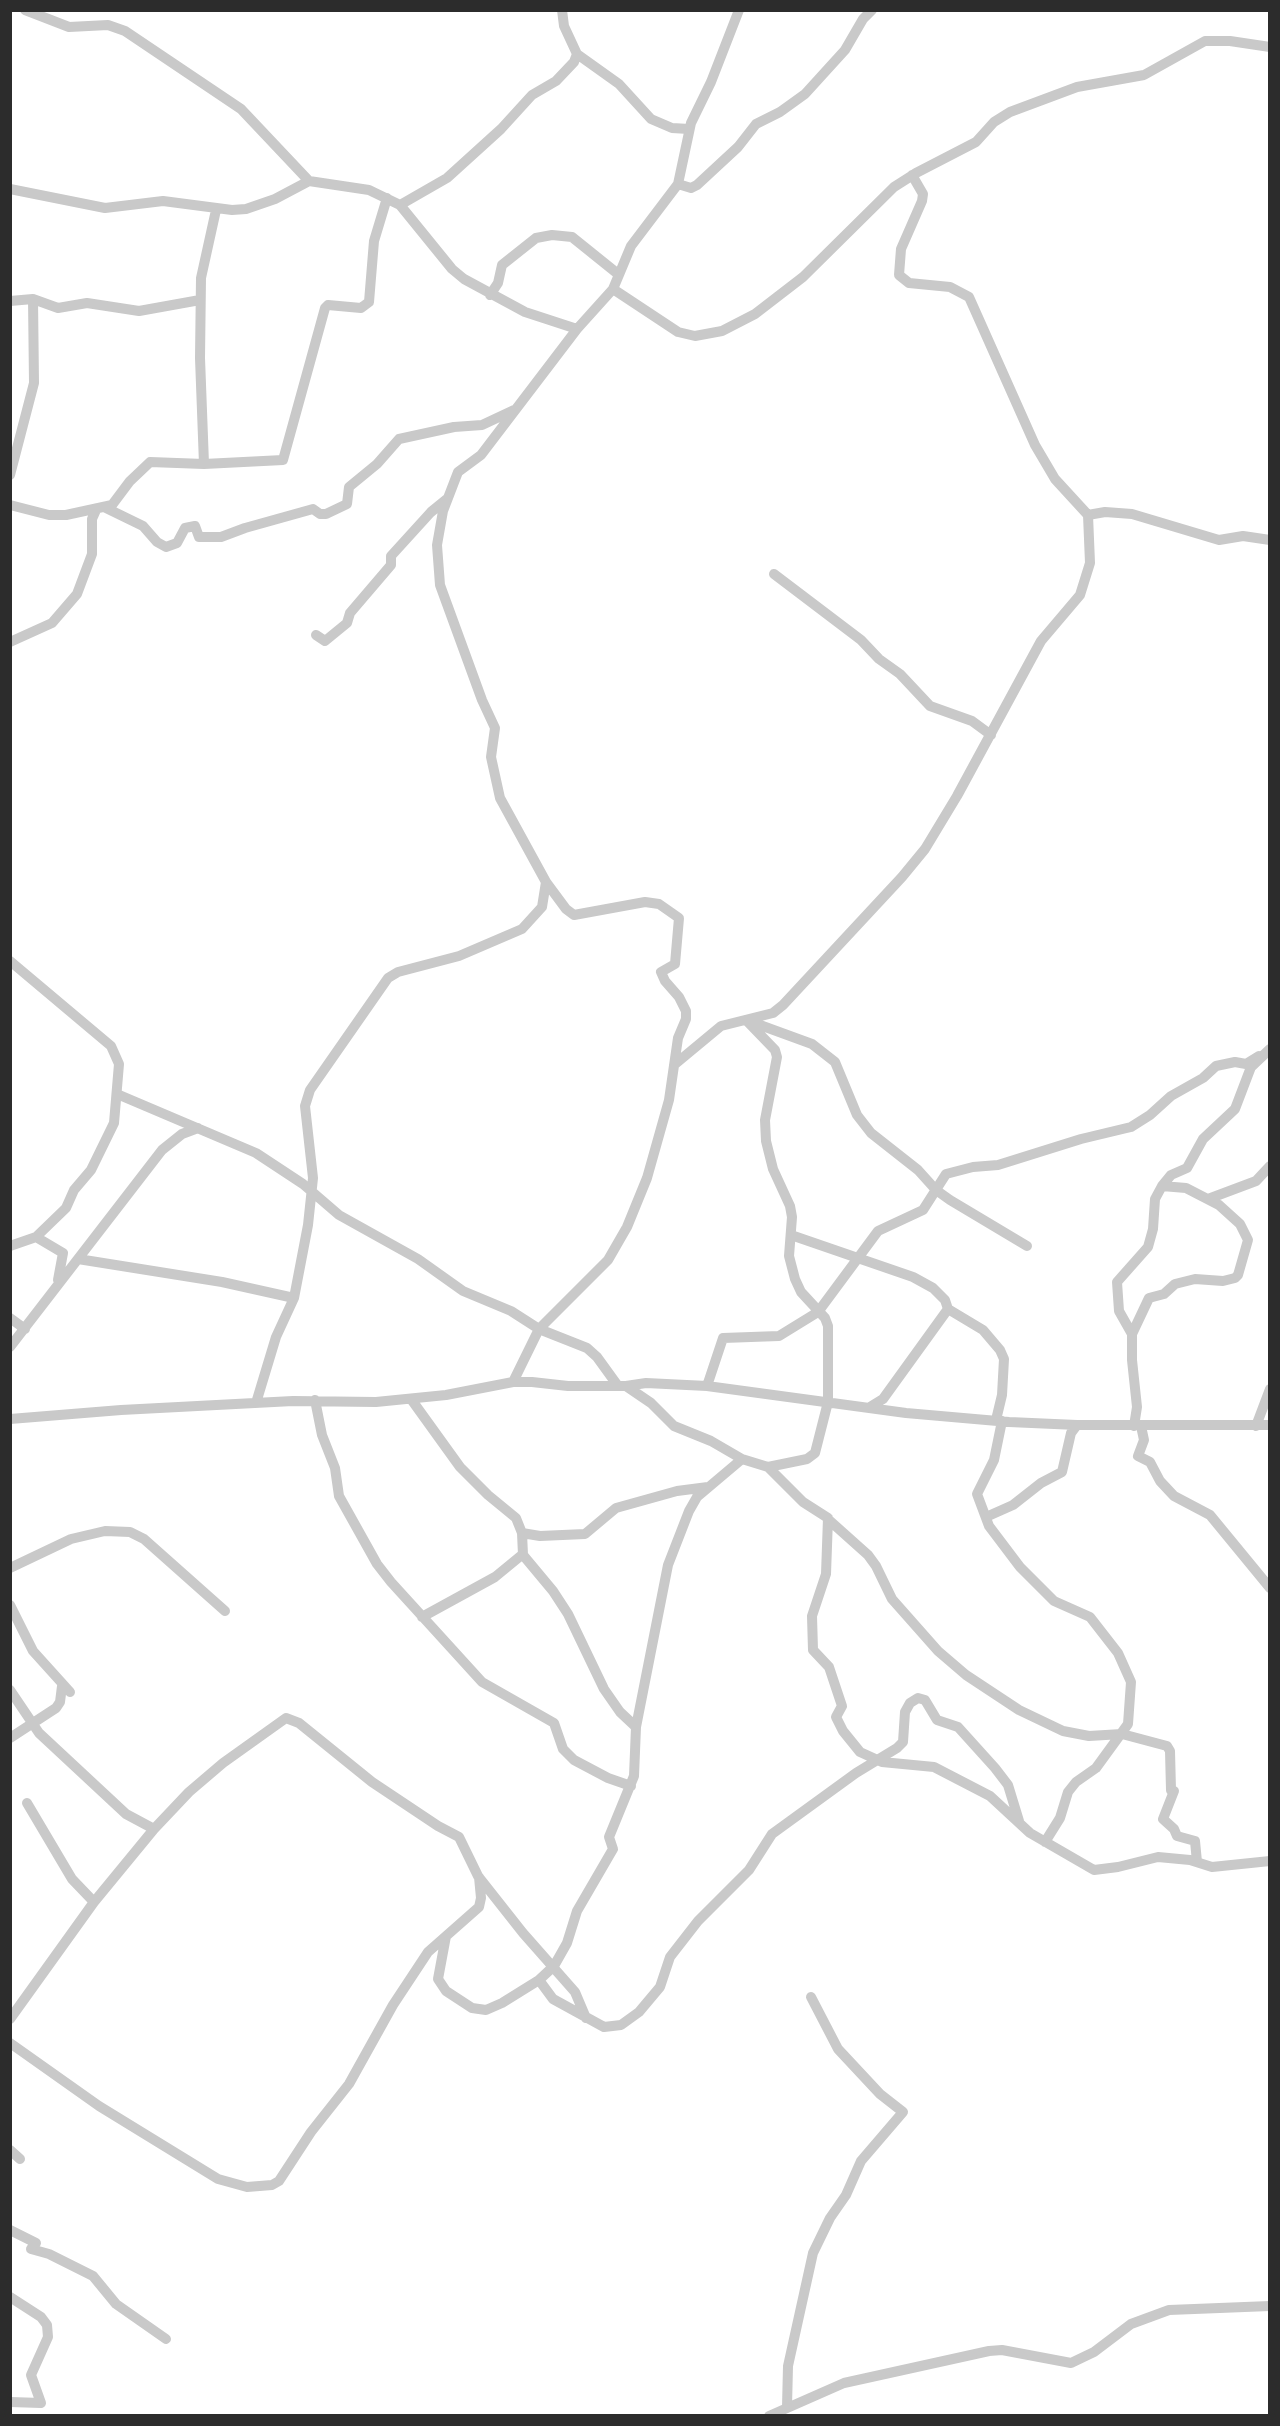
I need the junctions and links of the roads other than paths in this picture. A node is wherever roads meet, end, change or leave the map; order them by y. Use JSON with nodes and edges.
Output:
{"nodes":[{"id":1,"x":25,"y":10,"type":"edge"},
{"id":2,"x":562,"y":10,"type":"edge"},
{"id":3,"x":740,"y":10,"type":"edge"},
{"id":4,"x":872,"y":10,"type":"edge"},
{"id":5,"x":1269,"y":47,"type":"edge"},
{"id":6,"x":577,"y":54,"type":"junction"},
{"id":7,"x":689,"y":129,"type":"junction"},
{"id":8,"x":912,"y":176,"type":"junction"},
{"id":9,"x":309,"y":181,"type":"junction"},
{"id":10,"x":678,"y":184,"type":"junction"},
{"id":11,"x":10,"y":189,"type":"edge"},
{"id":12,"x":387,"y":198,"type":"junction"},
{"id":13,"x":400,"y":205,"type":"junction"},
{"id":14,"x":216,"y":210,"type":"junction"},
{"id":15,"x":618,"y":274,"type":"junction"},
{"id":16,"x":613,"y":289,"type":"junction"},
{"id":17,"x":490,"y":295,"type":"junction"},
{"id":18,"x":33,"y":299,"type":"junction"},
{"id":19,"x":200,"y":300,"type":"junction"},
{"id":20,"x":10,"y":301,"type":"edge"},
{"id":21,"x":577,"y":329,"type":"junction"},
{"id":22,"x":519,"y":406,"type":"junction"},
{"id":23,"x":204,"y":464,"type":"junction"},
{"id":24,"x":10,"y":474,"type":"edge"},
{"id":25,"x":448,"y":499,"type":"junction"},
{"id":26,"x":10,"y":505,"type":"edge"},
{"id":27,"x":101,"y":509,"type":"junction"},
{"id":28,"x":1088,"y":515,"type":"junction"},
{"id":29,"x":1269,"y":531,"type":"edge"},
{"id":30,"x":1253,"y":536,"type":"junction"},
{"id":31,"x":1269,"y":540,"type":"edge"},
{"id":32,"x":774,"y":574,"type":"dead end"},
{"id":33,"x":316,"y":635,"type":"dead end"},
{"id":34,"x":10,"y":642,"type":"edge"},
{"id":35,"x":992,"y":735,"type":"junction"},
{"id":36,"x":546,"y":882,"type":"junction"},
{"id":37,"x":10,"y":961,"type":"edge"},
{"id":38,"x":746,"y":1020,"type":"junction"},
{"id":39,"x":1269,"y":1049,"type":"edge"},
{"id":40,"x":1259,"y":1056,"type":"junction"},
{"id":41,"x":674,"y":1065,"type":"junction"},
{"id":42,"x":117,"y":1094,"type":"junction"},
{"id":43,"x":198,"y":1128,"type":"junction"},
{"id":44,"x":1269,"y":1166,"type":"edge"},
{"id":45,"x":1162,"y":1186,"type":"junction"},
{"id":46,"x":936,"y":1190,"type":"junction"},
{"id":47,"x":312,"y":1193,"type":"junction"},
{"id":48,"x":1208,"y":1199,"type":"junction"},
{"id":49,"x":791,"y":1235,"type":"junction"},
{"id":50,"x":36,"y":1237,"type":"junction"},
{"id":51,"x":10,"y":1246,"type":"edge"},
{"id":52,"x":1027,"y":1246,"type":"dead end"},
{"id":53,"x":78,"y":1259,"type":"junction"},
{"id":54,"x":858,"y":1259,"type":"junction"},
{"id":55,"x":58,"y":1283,"type":"junction"},
{"id":56,"x":294,"y":1298,"type":"junction"},
{"id":57,"x":948,"y":1309,"type":"junction"},
{"id":58,"x":818,"y":1312,"type":"junction"},
{"id":59,"x":10,"y":1318,"type":"edge"},
{"id":60,"x":25,"y":1329,"type":"junction"},
{"id":61,"x":539,"y":1329,"type":"junction"},
{"id":62,"x":1132,"y":1334,"type":"junction"},
{"id":63,"x":10,"y":1347,"type":"edge"},
{"id":64,"x":513,"y":1382,"type":"junction"},
{"id":65,"x":622,"y":1386,"type":"junction"},
{"id":66,"x":706,"y":1386,"type":"junction"},
{"id":67,"x":1269,"y":1389,"type":"edge"},
{"id":68,"x":411,"y":1399,"type":"junction"},
{"id":69,"x":315,"y":1400,"type":"junction"},
{"id":70,"x":828,"y":1402,"type":"junction"},
{"id":71,"x":256,"y":1403,"type":"junction"},
{"id":72,"x":870,"y":1407,"type":"junction"},
{"id":73,"x":10,"y":1419,"type":"edge"},
{"id":74,"x":999,"y":1421,"type":"junction"},
{"id":75,"x":1077,"y":1425,"type":"junction"},
{"id":76,"x":1269,"y":1425,"type":"edge"},
{"id":77,"x":1138,"y":1426,"type":"junction"},
{"id":78,"x":1256,"y":1426,"type":"junction"},
{"id":79,"x":742,"y":1459,"type":"junction"},
{"id":80,"x":768,"y":1467,"type":"junction"},
{"id":81,"x":708,"y":1487,"type":"junction"},
{"id":82,"x":986,"y":1517,"type":"junction"},
{"id":83,"x":830,"y":1521,"type":"junction"},
{"id":84,"x":522,"y":1533,"type":"junction"},
{"id":85,"x":523,"y":1554,"type":"junction"},
{"id":86,"x":10,"y":1568,"type":"edge"},
{"id":87,"x":1269,"y":1588,"type":"edge"},
{"id":88,"x":10,"y":1605,"type":"edge"},
{"id":89,"x":225,"y":1611,"type":"dead end"},
{"id":90,"x":422,"y":1617,"type":"junction"},
{"id":91,"x":10,"y":1690,"type":"edge"},
{"id":92,"x":32,"y":1725,"type":"junction"},
{"id":93,"x":636,"y":1727,"type":"junction"},
{"id":94,"x":1122,"y":1734,"type":"junction"},
{"id":95,"x":10,"y":1738,"type":"edge"},
{"id":96,"x":877,"y":1759,"type":"junction"},
{"id":97,"x":631,"y":1786,"type":"junction"},
{"id":98,"x":27,"y":1803,"type":"dead end"},
{"id":99,"x":1020,"y":1824,"type":"junction"},
{"id":100,"x":154,"y":1828,"type":"junction"},
{"id":101,"x":1045,"y":1842,"type":"junction"},
{"id":102,"x":1269,"y":1861,"type":"edge"},
{"id":103,"x":1197,"y":1862,"type":"junction"},
{"id":104,"x":478,"y":1876,"type":"junction"},
{"id":105,"x":94,"y":1902,"type":"junction"},
{"id":106,"x":446,"y":1936,"type":"junction"},
{"id":107,"x":554,"y":1966,"type":"junction"},
{"id":108,"x":538,"y":1980,"type":"junction"},
{"id":109,"x":811,"y":1997,"type":"dead end"},
{"id":110,"x":586,"y":2018,"type":"junction"},
{"id":111,"x":10,"y":2019,"type":"edge"},
{"id":112,"x":10,"y":2043,"type":"edge"},
{"id":113,"x":10,"y":2150,"type":"edge"},
{"id":114,"x":20,"y":2159,"type":"dead end"},
{"id":115,"x":10,"y":2230,"type":"edge"},
{"id":116,"x":10,"y":2297,"type":"edge"},
{"id":117,"x":1269,"y":2306,"type":"edge"},
{"id":118,"x":166,"y":2339,"type":"dead end"},
{"id":119,"x":10,"y":2402,"type":"edge"},
{"id":120,"x":787,"y":2407,"type":"junction"},
{"id":121,"x":770,"y":2415,"type":"edge"}],
"edges":[{"from":1,"to":9,"type":"street"},
{"from":2,"to":6,"type":"street"},
{"from":3,"to":7,"type":"street"},
{"from":4,"to":10,"type":"street"},
{"from":5,"to":8,"type":"street"},
{"from":6,"to":7,"type":"street"},
{"from":6,"to":13,"type":"street"},
{"from":7,"to":10,"type":"street"},
{"from":8,"to":16,"type":"street"},
{"from":8,"to":28,"type":"street"},
{"from":9,"to":12,"type":"street"},
{"from":9,"to":14,"type":"street"},
{"from":10,"to":15,"type":"street"},
{"from":11,"to":14,"type":"street"},
{"from":12,"to":13,"type":"street"},
{"from":12,"to":23,"type":"street"},
{"from":13,"to":17,"type":"street"},
{"from":14,"to":19,"type":"street"},
{"from":15,"to":16,"type":"street"},
{"from":15,"to":17,"type":"street"},
{"from":16,"to":21,"type":"street"},
{"from":17,"to":21,"type":"street"},
{"from":18,"to":19,"type":"street"},
{"from":18,"to":20,"type":"street"},
{"from":18,"to":24,"type":"street"},
{"from":19,"to":23,"type":"street"},
{"from":21,"to":22,"type":"street"},
{"from":22,"to":25,"type":"street"},
{"from":22,"to":27,"type":"street"},
{"from":23,"to":27,"type":"street"},
{"from":25,"to":33,"type":"street"},
{"from":25,"to":36,"type":"street"},
{"from":26,"to":27,"type":"street"},
{"from":27,"to":34,"type":"street"},
{"from":28,"to":30,"type":"street"},
{"from":28,"to":35,"type":"street"},
{"from":29,"to":30,"type":"street"},
{"from":30,"to":31,"type":"street"},
{"from":32,"to":35,"type":"street"},
{"from":35,"to":38,"type":"street"},
{"from":36,"to":41,"type":"street"},
{"from":36,"to":47,"type":"street"},
{"from":37,"to":42,"type":"street"},
{"from":38,"to":41,"type":"street"},
{"from":38,"to":46,"type":"street"},
{"from":38,"to":49,"type":"street"},
{"from":39,"to":40,"type":"street"},
{"from":40,"to":45,"type":"street"},
{"from":40,"to":46,"type":"street"},
{"from":41,"to":61,"type":"street"},
{"from":42,"to":43,"type":"street"},
{"from":42,"to":50,"type":"street"},
{"from":43,"to":47,"type":"street"},
{"from":43,"to":53,"type":"street"},
{"from":44,"to":48,"type":"street"},
{"from":45,"to":48,"type":"street"},
{"from":45,"to":62,"type":"street"},
{"from":46,"to":52,"type":"street"},
{"from":46,"to":54,"type":"street"},
{"from":47,"to":56,"type":"street"},
{"from":47,"to":61,"type":"street"},
{"from":48,"to":62,"type":"street"},
{"from":49,"to":54,"type":"street"},
{"from":49,"to":58,"type":"street"},
{"from":50,"to":51,"type":"street"},
{"from":50,"to":55,"type":"street"},
{"from":53,"to":55,"type":"street"},
{"from":53,"to":56,"type":"street"},
{"from":54,"to":57,"type":"street"},
{"from":54,"to":58,"type":"street"},
{"from":55,"to":60,"type":"street"},
{"from":56,"to":71,"type":"street"},
{"from":57,"to":72,"type":"street"},
{"from":57,"to":74,"type":"street"},
{"from":58,"to":66,"type":"street"},
{"from":58,"to":70,"type":"street"},
{"from":59,"to":60,"type":"street"},
{"from":60,"to":63,"type":"street"},
{"from":61,"to":64,"type":"street"},
{"from":61,"to":65,"type":"street"},
{"from":62,"to":77,"type":"street"},
{"from":64,"to":65,"type":"street"},
{"from":64,"to":68,"type":"street"},
{"from":65,"to":66,"type":"street"},
{"from":65,"to":79,"type":"street"},
{"from":66,"to":70,"type":"street"},
{"from":67,"to":78,"type":"street"},
{"from":68,"to":69,"type":"street"},
{"from":68,"to":84,"type":"street"},
{"from":69,"to":71,"type":"street"},
{"from":69,"to":90,"type":"street"},
{"from":70,"to":72,"type":"street"},
{"from":70,"to":80,"type":"street"},
{"from":71,"to":73,"type":"street"},
{"from":72,"to":74,"type":"street"},
{"from":74,"to":75,"type":"street"},
{"from":74,"to":82,"type":"street"},
{"from":75,"to":77,"type":"street"},
{"from":75,"to":82,"type":"street"},
{"from":76,"to":78,"type":"street"},
{"from":77,"to":78,"type":"street"},
{"from":77,"to":87,"type":"street"},
{"from":79,"to":80,"type":"street"},
{"from":79,"to":81,"type":"street"},
{"from":80,"to":83,"type":"street"},
{"from":81,"to":84,"type":"street"},
{"from":81,"to":93,"type":"street"},
{"from":82,"to":94,"type":"street"},
{"from":83,"to":94,"type":"street"},
{"from":83,"to":96,"type":"street"},
{"from":84,"to":85,"type":"street"},
{"from":85,"to":90,"type":"street"},
{"from":85,"to":93,"type":"street"},
{"from":86,"to":89,"type":"street"},
{"from":88,"to":92,"type":"street"},
{"from":90,"to":97,"type":"street"},
{"from":91,"to":92,"type":"street"},
{"from":92,"to":95,"type":"street"},
{"from":92,"to":100,"type":"street"},
{"from":93,"to":97,"type":"street"},
{"from":94,"to":101,"type":"street"},
{"from":94,"to":103,"type":"street"},
{"from":96,"to":99,"type":"street"},
{"from":96,"to":99,"type":"street"},
{"from":96,"to":110,"type":"street"},
{"from":97,"to":107,"type":"street"},
{"from":98,"to":105,"type":"street"},
{"from":99,"to":101,"type":"street"},
{"from":100,"to":104,"type":"street"},
{"from":100,"to":105,"type":"street"},
{"from":101,"to":103,"type":"street"},
{"from":102,"to":103,"type":"street"},
{"from":104,"to":106,"type":"street"},
{"from":104,"to":107,"type":"street"},
{"from":105,"to":111,"type":"street"},
{"from":106,"to":108,"type":"street"},
{"from":106,"to":112,"type":"street"},
{"from":107,"to":108,"type":"street"},
{"from":107,"to":110,"type":"street"},
{"from":108,"to":110,"type":"street"},
{"from":109,"to":120,"type":"street"},
{"from":113,"to":114,"type":"street"},
{"from":115,"to":118,"type":"street"},
{"from":116,"to":119,"type":"street"},
{"from":117,"to":120,"type":"street"},
{"from":120,"to":121,"type":"street"}]}
